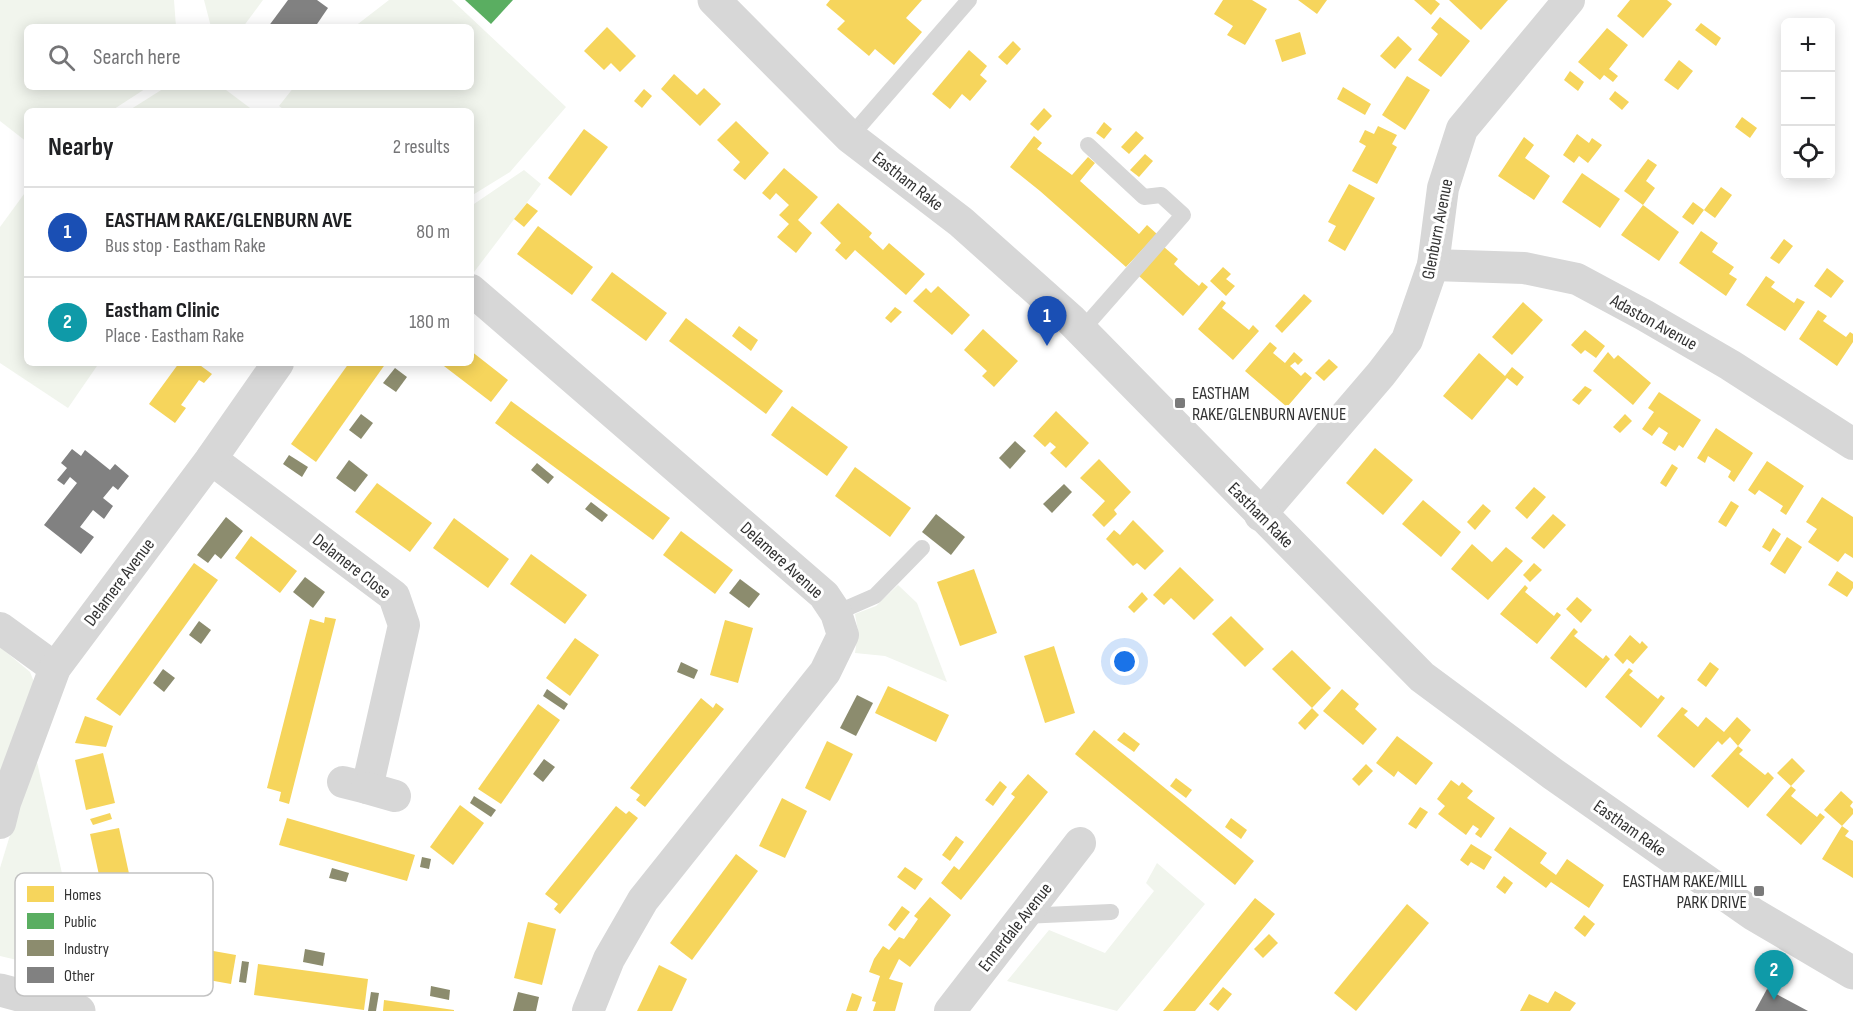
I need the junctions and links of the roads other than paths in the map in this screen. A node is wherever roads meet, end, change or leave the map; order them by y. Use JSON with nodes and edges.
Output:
{"nodes":[{"id":1,"x":714,"y":0,"type":"edge"},
{"id":2,"x":969,"y":0,"type":"edge"},
{"id":3,"x":1569,"y":0,"type":"edge"},
{"id":4,"x":850,"y":137,"type":"junction"},
{"id":5,"x":1088,"y":145,"type":"dead end"},
{"id":6,"x":1433,"y":265,"type":"junction"},
{"id":7,"x":474,"y":293,"type":"edge"},
{"id":8,"x":1081,"y":331,"type":"junction"},
{"id":9,"x":276,"y":366,"type":"edge"},
{"id":10,"x":1853,"y":444,"type":"edge"},
{"id":11,"x":211,"y":459,"type":"junction"},
{"id":12,"x":1260,"y":515,"type":"junction"},
{"id":13,"x":922,"y":548,"type":"dead end"},
{"id":14,"x":836,"y":613,"type":"junction"},
{"id":15,"x":0,"y":628,"type":"edge"},
{"id":16,"x":55,"y":668,"type":"junction"},
{"id":17,"x":368,"y":789,"type":"dead end"},
{"id":18,"x":0,"y":823,"type":"edge"},
{"id":19,"x":1080,"y":843,"type":"dead end"},
{"id":20,"x":1111,"y":912,"type":"dead end"},
{"id":21,"x":1023,"y":916,"type":"junction"},
{"id":22,"x":1853,"y":973,"type":"edge"},
{"id":23,"x":0,"y":990,"type":"edge"},
{"id":24,"x":15,"y":994,"type":"edge"},
{"id":25,"x":23,"y":996,"type":"edge"},
{"id":26,"x":79,"y":1011,"type":"edge"},
{"id":27,"x":588,"y":1011,"type":"edge"},
{"id":28,"x":950,"y":1011,"type":"edge"}],
"edges":[{"from":1,"to":4,"type":"street","name":"Eastham Rake"},
{"from":2,"to":4,"type":"lane"},
{"from":3,"to":6,"type":"street","name":"Glenburn Avenue"},
{"from":4,"to":8,"type":"street","name":"Eastham Rake"},
{"from":5,"to":8,"type":"lane"},
{"from":6,"to":10,"type":"street","name":"Adaston Avenue"},
{"from":6,"to":12,"type":"street","name":"Glenburn Avenue"},
{"from":7,"to":14,"type":"street","name":"Delamere Avenue"},
{"from":8,"to":12,"type":"street","name":"Eastham Rake"},
{"from":9,"to":11,"type":"street","name":"Delamere Avenue"},
{"from":11,"to":16,"type":"street","name":"Delamere Avenue"},
{"from":11,"to":17,"type":"street","name":"Delamere Close"},
{"from":12,"to":22,"type":"street","name":"Eastham Rake"},
{"from":13,"to":14,"type":"lane"},
{"from":14,"to":27,"type":"street","name":"Delamere Avenue"},
{"from":15,"to":16,"type":"street"},
{"from":16,"to":18,"type":"street","name":"Delamere Avenue"},
{"from":19,"to":21,"type":"street","name":"Ennerdale Avenue"},
{"from":20,"to":21,"type":"lane"},
{"from":21,"to":28,"type":"street","name":"Ennerdale Avenue"},
{"from":23,"to":24,"type":"street"},
{"from":25,"to":26,"type":"street"}]}
